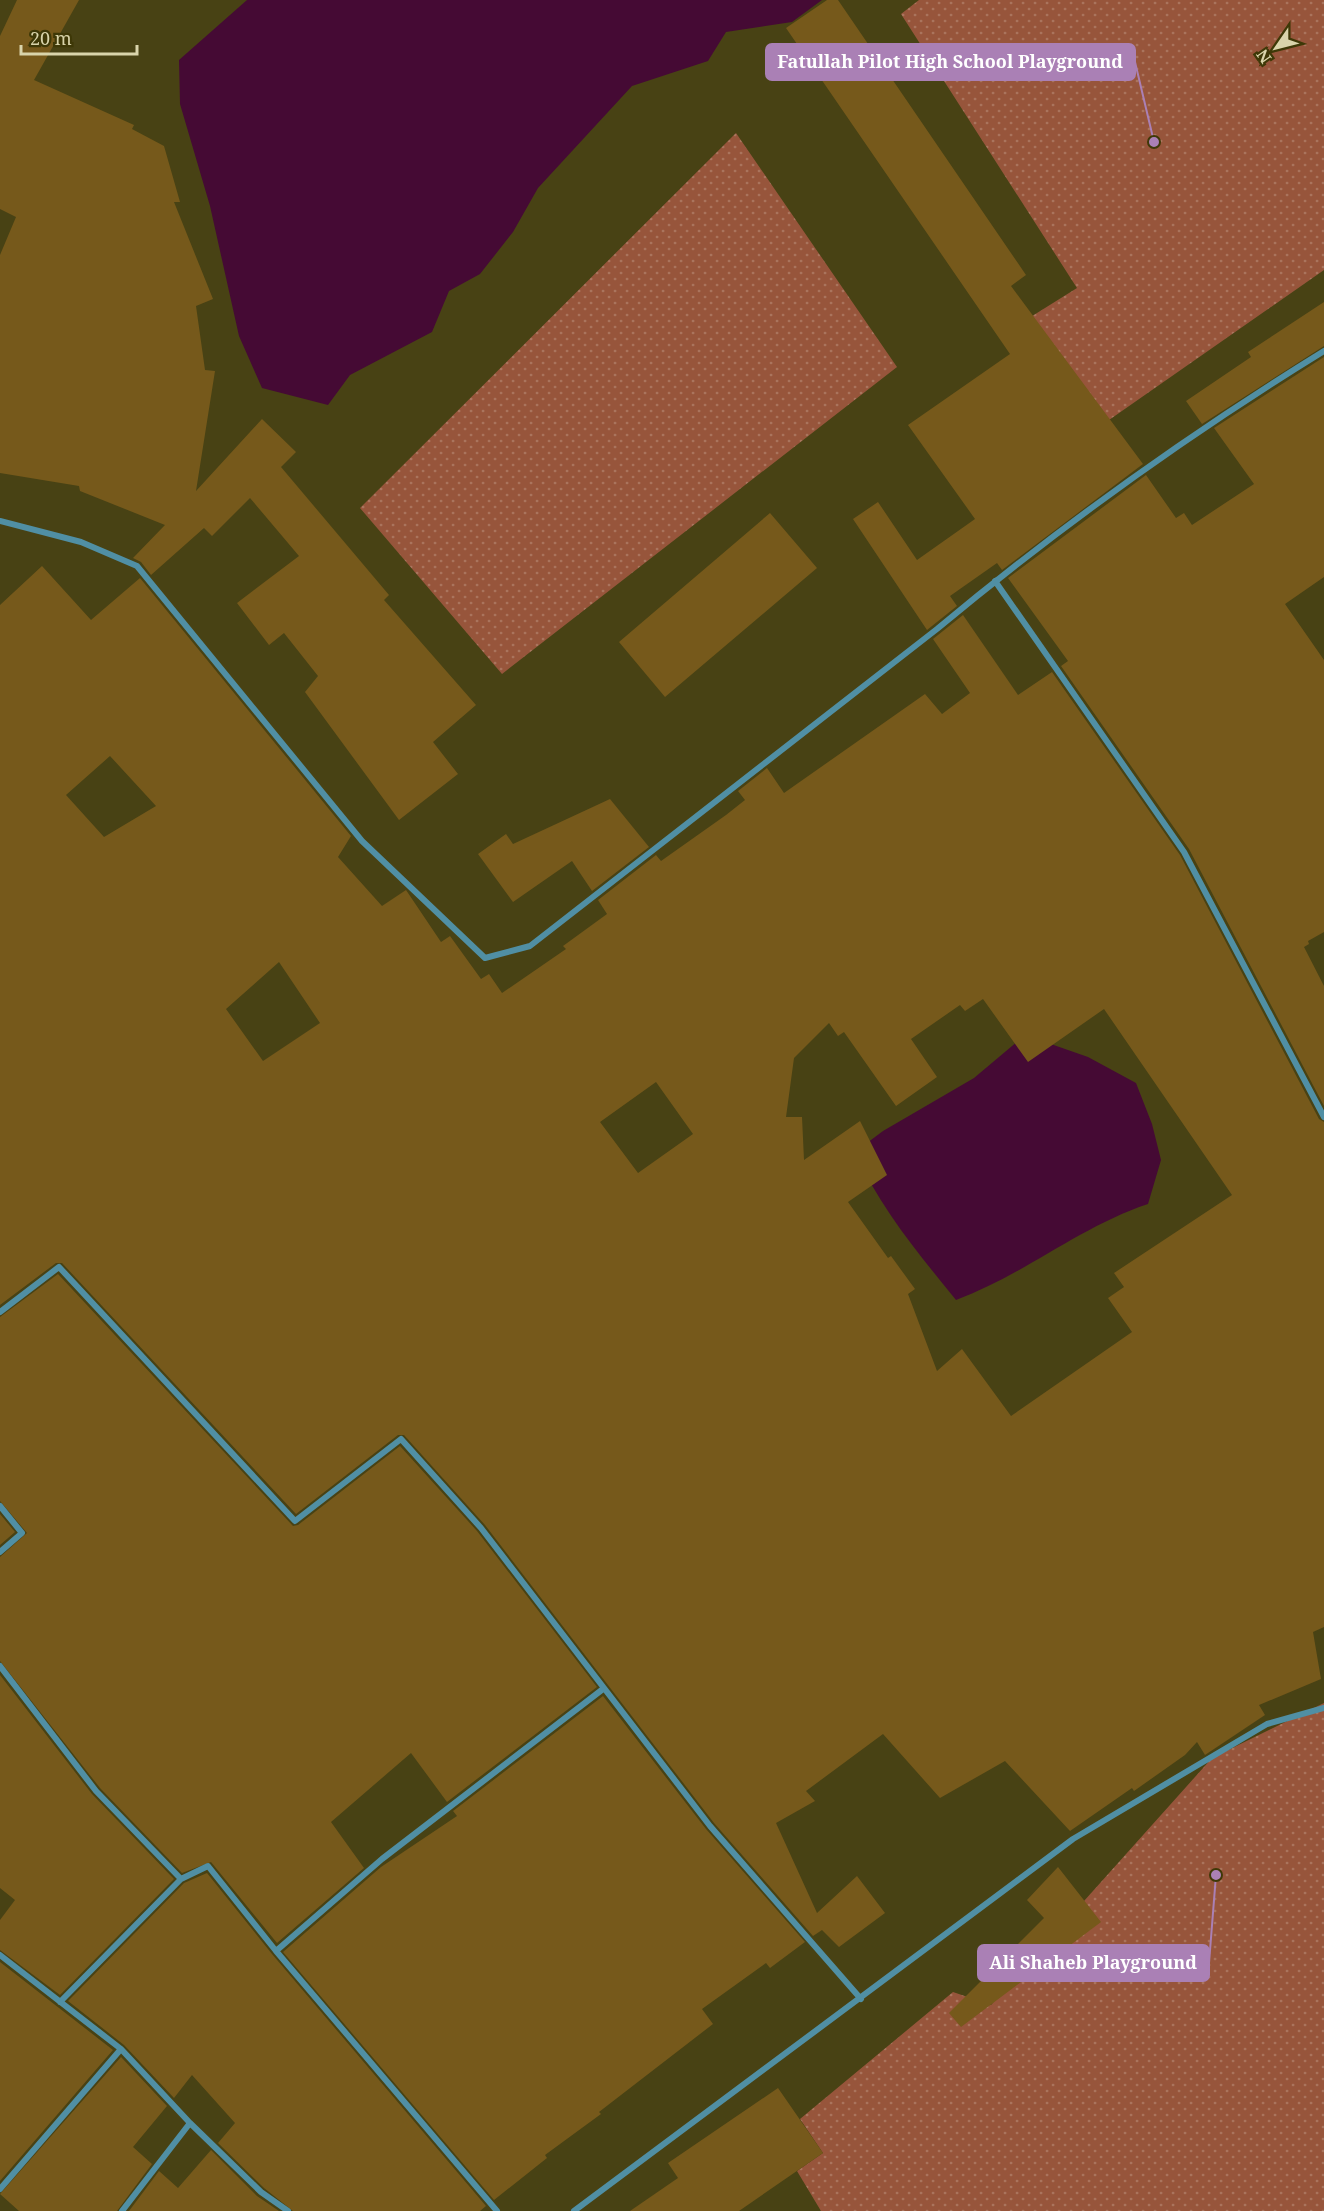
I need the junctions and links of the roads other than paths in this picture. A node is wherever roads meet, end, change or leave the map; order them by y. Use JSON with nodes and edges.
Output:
{"nodes":[{"id":1,"x":1324,"y":351,"type":"edge"},
{"id":2,"x":0,"y":521,"type":"edge"},
{"id":3,"x":994,"y":581,"type":"junction"},
{"id":4,"x":1324,"y":1117,"type":"edge"},
{"id":5,"x":0,"y":1312,"type":"edge"},
{"id":6,"x":0,"y":1506,"type":"edge"},
{"id":7,"x":0,"y":1552,"type":"edge"},
{"id":8,"x":0,"y":1666,"type":"edge"},
{"id":9,"x":603,"y":1689,"type":"junction"},
{"id":10,"x":1324,"y":1708,"type":"edge"},
{"id":11,"x":181,"y":1879,"type":"junction"},
{"id":12,"x":276,"y":1951,"type":"junction"},
{"id":13,"x":0,"y":1955,"type":"edge"},
{"id":14,"x":861,"y":1999,"type":"junction"},
{"id":15,"x":60,"y":2002,"type":"junction"},
{"id":16,"x":121,"y":2049,"type":"junction"},
{"id":17,"x":190,"y":2123,"type":"junction"},
{"id":18,"x":0,"y":2189,"type":"edge"},
{"id":19,"x":122,"y":2211,"type":"edge"},
{"id":20,"x":288,"y":2211,"type":"edge"},
{"id":21,"x":497,"y":2211,"type":"edge"},
{"id":22,"x":574,"y":2211,"type":"edge"}],
"edges":[{"from":1,"to":3,"type":"street"},
{"from":2,"to":3,"type":"street"},
{"from":3,"to":4,"type":"street"},
{"from":5,"to":9,"type":"street"},
{"from":6,"to":7,"type":"street"},
{"from":8,"to":11,"type":"street"},
{"from":9,"to":12,"type":"street"},
{"from":9,"to":14,"type":"street"},
{"from":10,"to":14,"type":"street"},
{"from":11,"to":12,"type":"street"},
{"from":11,"to":15,"type":"street"},
{"from":12,"to":21,"type":"street"},
{"from":13,"to":15,"type":"street"},
{"from":14,"to":22,"type":"street"},
{"from":15,"to":16,"type":"street"},
{"from":16,"to":17,"type":"street"},
{"from":16,"to":18,"type":"street"},
{"from":17,"to":19,"type":"street"},
{"from":17,"to":20,"type":"street"}]}
